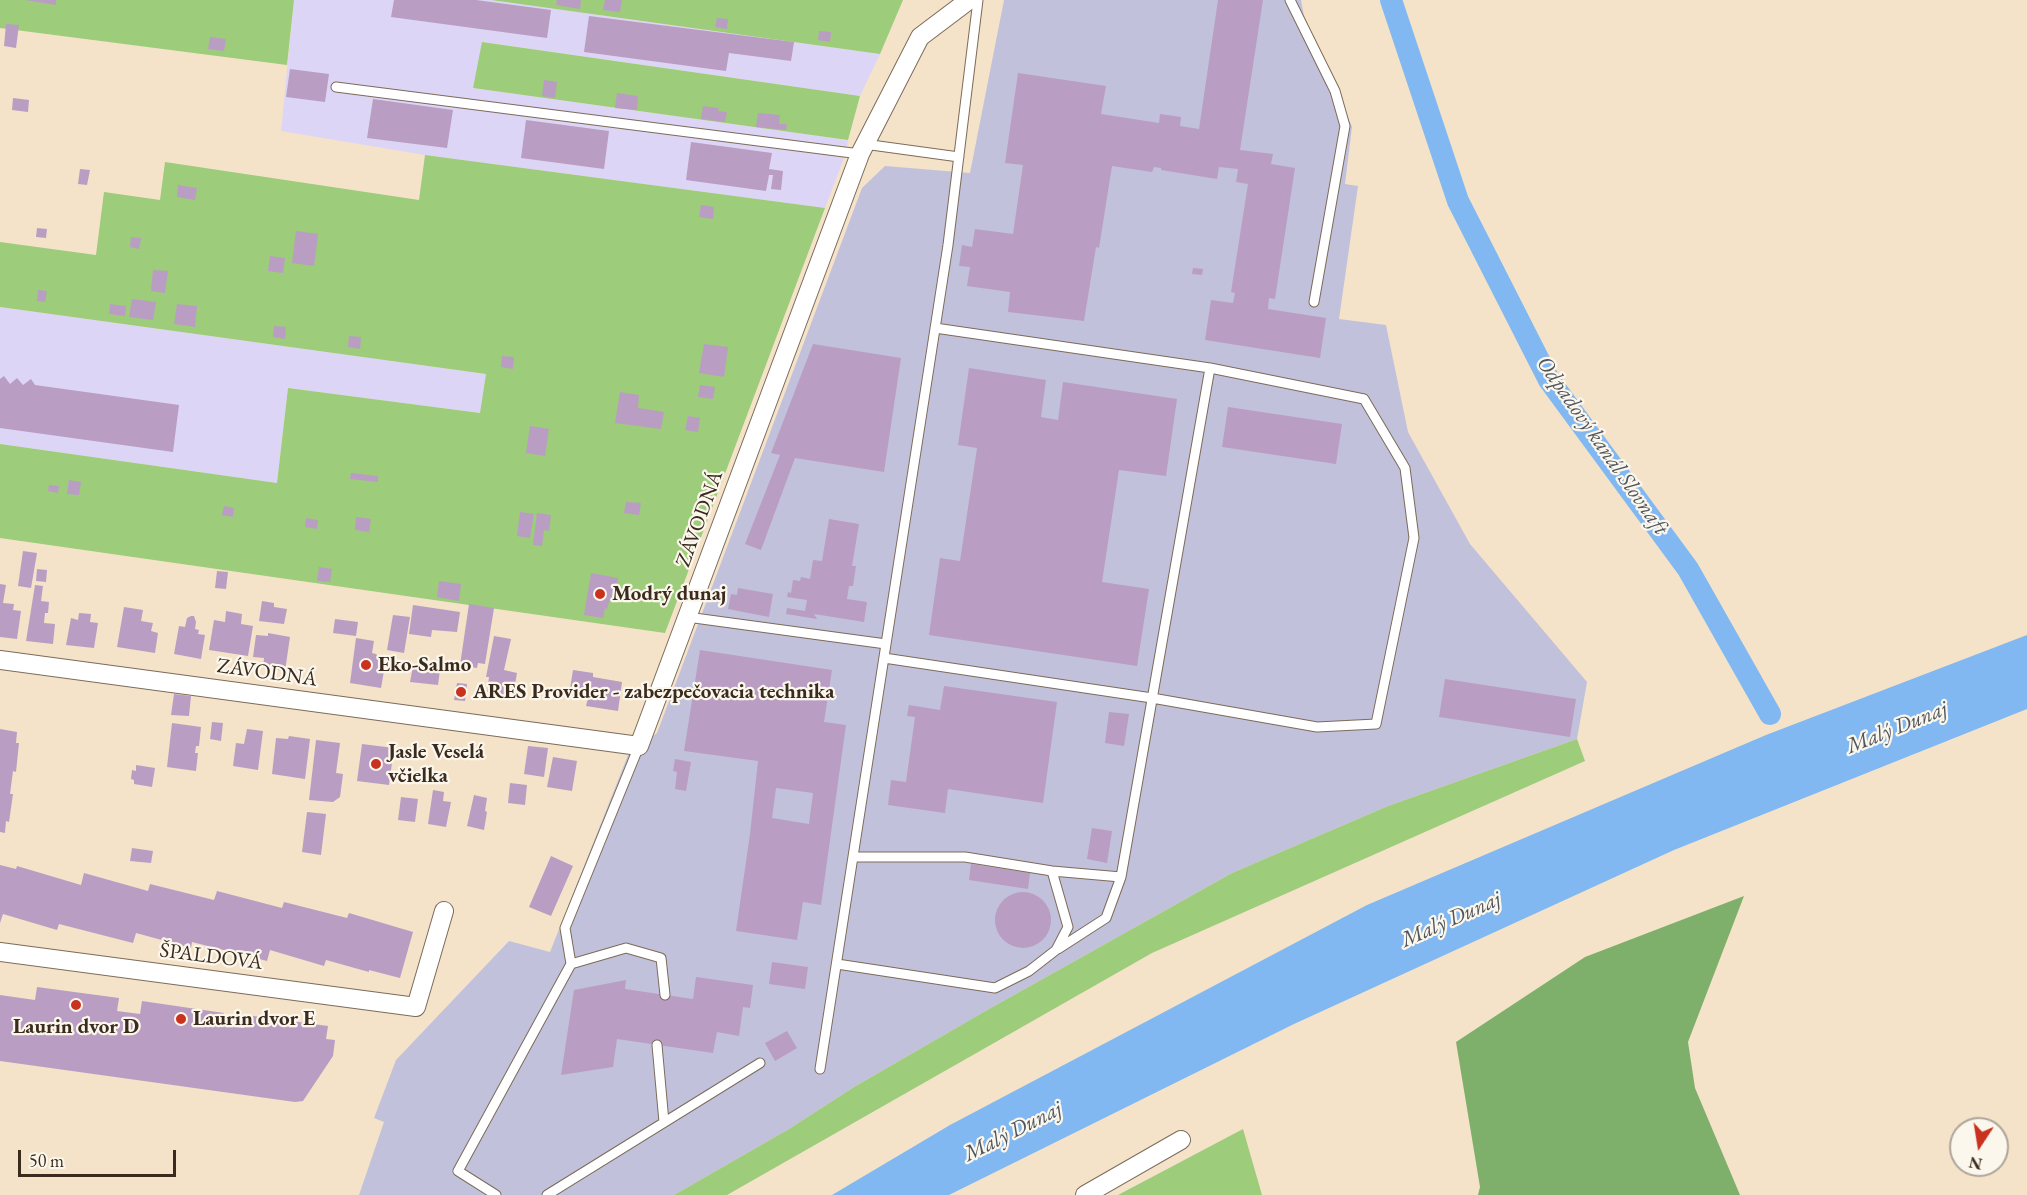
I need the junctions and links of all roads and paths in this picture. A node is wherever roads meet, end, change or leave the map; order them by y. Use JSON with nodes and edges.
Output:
{"nodes":[{"id":1,"x":969,"y":0,"type":"edge"},
{"id":2,"x":978,"y":0,"type":"edge"},
{"id":3,"x":1290,"y":0,"type":"edge"},
{"id":4,"x":336,"y":87,"type":"dead end"},
{"id":5,"x":862,"y":149,"type":"junction"},
{"id":6,"x":959,"y":157,"type":"junction"},
{"id":7,"x":1314,"y":302,"type":"dead end"},
{"id":8,"x":935,"y":328,"type":"junction"},
{"id":9,"x":1210,"y":368,"type":"junction"},
{"id":10,"x":687,"y":617,"type":"junction"},
{"id":11,"x":886,"y":644,"type":"junction"},
{"id":12,"x":884,"y":658,"type":"junction"},
{"id":13,"x":0,"y":660,"type":"edge"},
{"id":14,"x":1152,"y":698,"type":"junction"},
{"id":15,"x":639,"y":746,"type":"junction"},
{"id":16,"x":854,"y":857,"type":"junction"},
{"id":17,"x":1052,"y":871,"type":"junction"},
{"id":18,"x":1121,"y":877,"type":"junction"},
{"id":19,"x":444,"y":911,"type":"dead end"},
{"id":20,"x":1056,"y":950,"type":"junction"},
{"id":21,"x":0,"y":952,"type":"edge"},
{"id":22,"x":571,"y":964,"type":"junction"},
{"id":23,"x":837,"y":964,"type":"junction"},
{"id":24,"x":665,"y":995,"type":"dead end"},
{"id":25,"x":657,"y":1045,"type":"dead end"},
{"id":26,"x":760,"y":1063,"type":"dead end"},
{"id":27,"x":820,"y":1069,"type":"dead end"},
{"id":28,"x":664,"y":1122,"type":"junction"},
{"id":29,"x":1181,"y":1140,"type":"dead end"},
{"id":30,"x":496,"y":1195,"type":"edge"},
{"id":31,"x":547,"y":1195,"type":"edge"},
{"id":32,"x":1085,"y":1195,"type":"edge"}],
"edges":[{"from":1,"to":5,"type":"street","name":"ZÁVODNÁ"},
{"from":2,"to":6,"type":"lane"},
{"from":3,"to":7,"type":"lane"},
{"from":4,"to":5,"type":"lane"},
{"from":5,"to":6,"type":"lane"},
{"from":5,"to":10,"type":"street","name":"ZÁVODNÁ"},
{"from":6,"to":8,"type":"lane"},
{"from":8,"to":9,"type":"lane"},
{"from":8,"to":11,"type":"lane"},
{"from":9,"to":14,"type":"lane"},
{"from":9,"to":14,"type":"lane"},
{"from":10,"to":11,"type":"lane"},
{"from":10,"to":15,"type":"street","name":"ZÁVODNÁ"},
{"from":11,"to":12,"type":"lane"},
{"from":12,"to":14,"type":"lane"},
{"from":12,"to":16,"type":"lane"},
{"from":13,"to":15,"type":"street","name":"ZÁVODNÁ"},
{"from":14,"to":18,"type":"lane"},
{"from":15,"to":22,"type":"lane"},
{"from":16,"to":17,"type":"lane"},
{"from":16,"to":23,"type":"lane"},
{"from":17,"to":18,"type":"lane"},
{"from":17,"to":20,"type":"lane"},
{"from":18,"to":20,"type":"lane"},
{"from":19,"to":21,"type":"street","name":"ŠPALDOVÁ"},
{"from":20,"to":23,"type":"lane"},
{"from":22,"to":24,"type":"lane"},
{"from":22,"to":30,"type":"lane"},
{"from":23,"to":27,"type":"lane"},
{"from":25,"to":28,"type":"lane"},
{"from":26,"to":28,"type":"lane"},
{"from":28,"to":31,"type":"lane"},
{"from":29,"to":32,"type":"street"}]}
